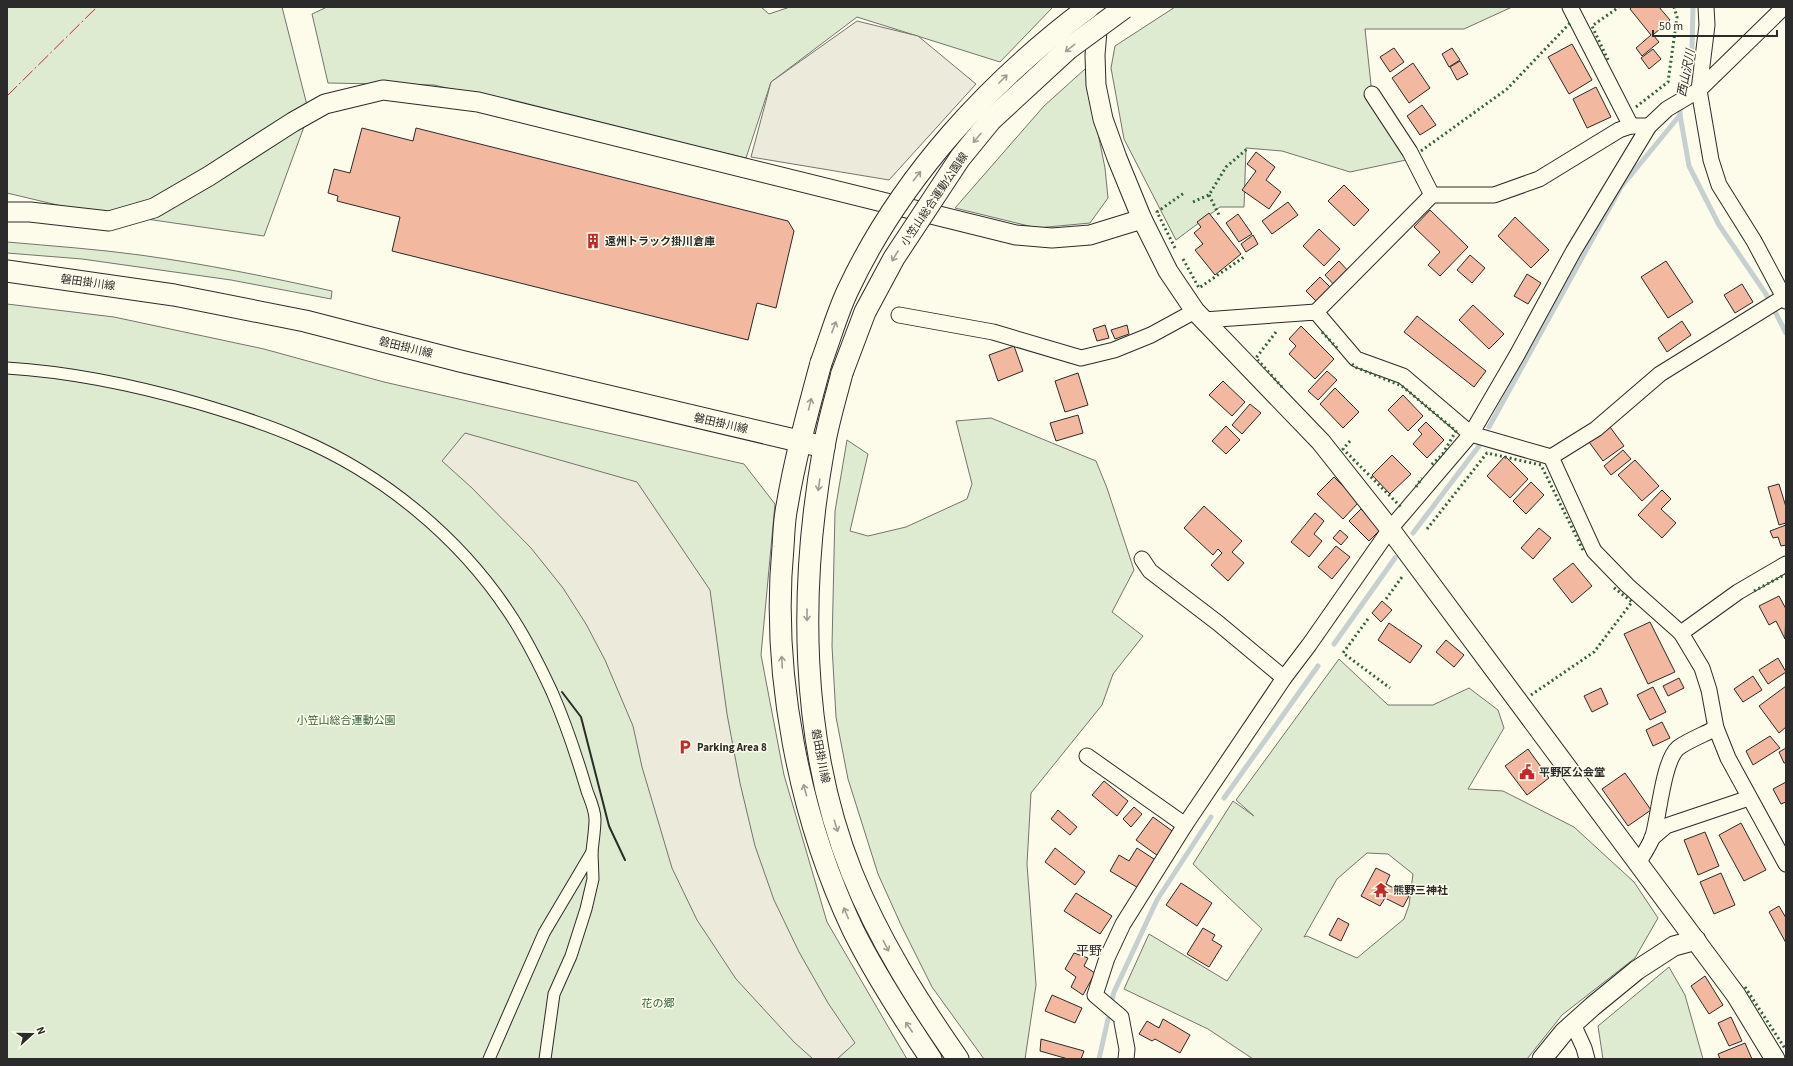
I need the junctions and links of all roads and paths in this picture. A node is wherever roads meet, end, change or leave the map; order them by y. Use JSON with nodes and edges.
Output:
{"nodes":[{"id":1,"x":1089,"y":7,"type":"edge"},
{"id":2,"x":1099,"y":7,"type":"edge"},
{"id":3,"x":1124,"y":7,"type":"edge"},
{"id":4,"x":1570,"y":7,"type":"edge"},
{"id":5,"x":1706,"y":7,"type":"edge"},
{"id":6,"x":1784,"y":7,"type":"edge"},
{"id":7,"x":1696,"y":93,"type":"junction"},
{"id":8,"x":1372,"y":94,"type":"dead end"},
{"id":9,"x":1631,"y":126,"type":"junction"},
{"id":10,"x":1649,"y":126,"type":"junction"},
{"id":11,"x":1432,"y":195,"type":"junction"},
{"id":12,"x":7,"y":212,"type":"edge"},
{"id":13,"x":1142,"y":219,"type":"junction"},
{"id":14,"x":7,"y":271,"type":"edge"},
{"id":15,"x":1783,"y":299,"type":"edge"},
{"id":16,"x":1316,"y":312,"type":"junction"},
{"id":17,"x":899,"y":314,"type":"dead end"},
{"id":18,"x":1200,"y":315,"type":"junction"},
{"id":19,"x":7,"y":368,"type":"edge"},
{"id":20,"x":1471,"y":434,"type":"junction"},
{"id":21,"x":800,"y":442,"type":"junction"},
{"id":22,"x":824,"y":447,"type":"junction"},
{"id":23,"x":1551,"y":457,"type":"junction"},
{"id":24,"x":1390,"y":529,"type":"junction"},
{"id":25,"x":1142,"y":559,"type":"dead end"},
{"id":26,"x":1786,"y":564,"type":"edge"},
{"id":27,"x":1681,"y":633,"type":"junction"},
{"id":28,"x":1284,"y":678,"type":"junction"},
{"id":29,"x":1716,"y":728,"type":"junction"},
{"id":30,"x":1087,"y":756,"type":"dead end"},
{"id":31,"x":1749,"y":798,"type":"junction"},
{"id":32,"x":1185,"y":825,"type":"junction"},
{"id":33,"x":1652,"y":838,"type":"junction"},
{"id":34,"x":592,"y":852,"type":"junction"},
{"id":35,"x":1638,"y":863,"type":"junction"},
{"id":36,"x":1786,"y":864,"type":"edge"},
{"id":37,"x":1696,"y":940,"type":"junction"},
{"id":38,"x":1573,"y":1024,"type":"junction"},
{"id":39,"x":489,"y":1059,"type":"edge"},
{"id":40,"x":545,"y":1059,"type":"edge"},
{"id":41,"x":931,"y":1059,"type":"edge"},
{"id":42,"x":958,"y":1059,"type":"edge"},
{"id":43,"x":1126,"y":1059,"type":"edge"},
{"id":44,"x":1542,"y":1059,"type":"edge"},
{"id":45,"x":1587,"y":1059,"type":"edge"},
{"id":46,"x":1775,"y":1059,"type":"edge"}],
"edges":[{"from":21,"to":1,"type":"main road","name":"小笠山総合運動公園線","one_way":true,"bridge":true},
{"from":2,"to":13,"type":"street"},
{"from":3,"to":22,"type":"main road","name":"小笠山総合運動公園線","one_way":true,"bridge":true},
{"from":4,"to":9,"type":"street"},
{"from":5,"to":7,"type":"street"},
{"from":6,"to":7,"type":"street"},
{"from":7,"to":10,"type":"street"},
{"from":7,"to":15,"type":"street"},
{"from":8,"to":11,"type":"street"},
{"from":9,"to":10,"type":"street"},
{"from":9,"to":11,"type":"street"},
{"from":10,"to":20,"type":"street"},
{"from":11,"to":16,"type":"street"},
{"from":12,"to":13,"type":"street"},
{"from":13,"to":18,"type":"street"},
{"from":14,"to":21,"type":"main road","name":"磐田掛川線"},
{"from":15,"to":23,"type":"street"},
{"from":16,"to":18,"type":"street"},
{"from":16,"to":20,"type":"street"},
{"from":17,"to":18,"type":"street"},
{"from":18,"to":24,"type":"street"},
{"from":19,"to":34,"type":"street"},
{"from":20,"to":23,"type":"street"},
{"from":20,"to":24,"type":"street"},
{"from":21,"to":22,"type":"main road","name":"磐田掛川線"},
{"from":41,"to":21,"type":"main road","name":"磐田掛川線","one_way":true},
{"from":22,"to":42,"type":"main road","name":"磐田掛川線","one_way":true},
{"from":23,"to":27,"type":"street"},
{"from":24,"to":28,"type":"street"},
{"from":24,"to":35,"type":"street"},
{"from":25,"to":28,"type":"street"},
{"from":26,"to":27,"type":"street"},
{"from":27,"to":29,"type":"street"},
{"from":28,"to":32,"type":"street"},
{"from":29,"to":31,"type":"street"},
{"from":29,"to":33,"type":"street"},
{"from":30,"to":32,"type":"street"},
{"from":31,"to":33,"type":"street"},
{"from":31,"to":36,"type":"street"},
{"from":32,"to":43,"type":"street"},
{"from":33,"to":35,"type":"street"},
{"from":34,"to":39,"type":"street"},
{"from":34,"to":40,"type":"street"},
{"from":35,"to":37,"type":"street"},
{"from":37,"to":38,"type":"street"},
{"from":37,"to":46,"type":"street"},
{"from":38,"to":44,"type":"street"},
{"from":38,"to":45,"type":"street"}]}
